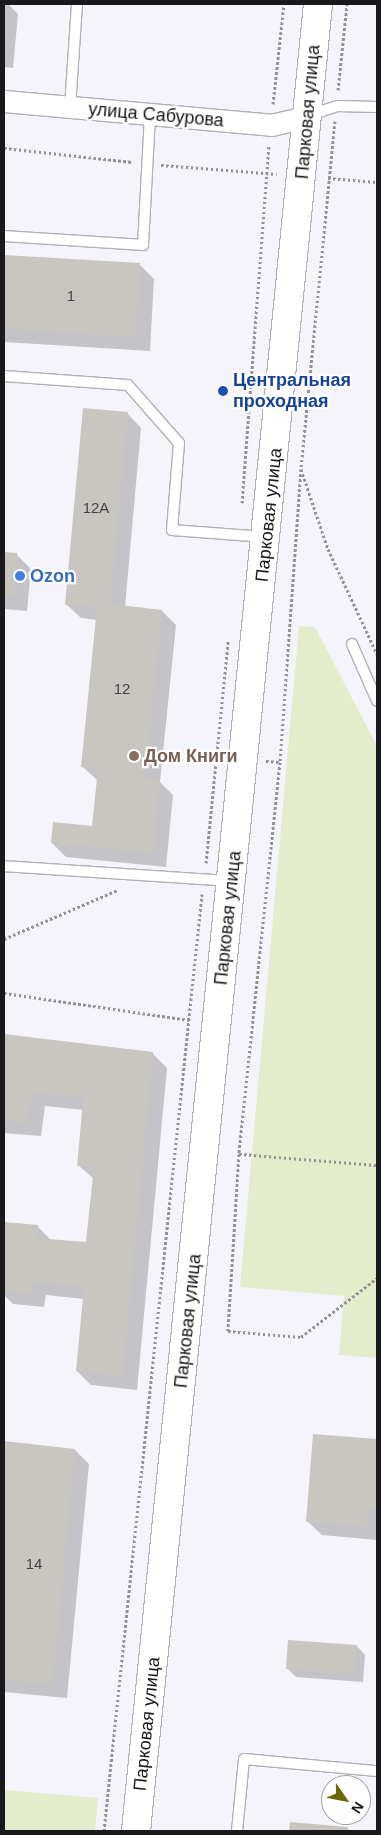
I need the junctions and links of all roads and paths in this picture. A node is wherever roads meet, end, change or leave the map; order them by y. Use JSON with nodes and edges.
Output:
{"nodes":[{"id":1,"x":77,"y":4,"type":"edge"},
{"id":2,"x":284,"y":4,"type":"edge"},
{"id":3,"x":318,"y":4,"type":"edge"},
{"id":4,"x":346,"y":4,"type":"edge"},
{"id":5,"x":4,"y":100,"type":"edge"},
{"id":6,"x":337,"y":106,"type":"junction"},
{"id":7,"x":70,"y":107,"type":"junction"},
{"id":8,"x":377,"y":107,"type":"edge"},
{"id":9,"x":150,"y":114,"type":"junction"},
{"id":10,"x":307,"y":116,"type":"junction"},
{"id":11,"x":271,"y":125,"type":"junction"},
{"id":12,"x":4,"y":148,"type":"edge"},
{"id":13,"x":146,"y":163,"type":"junction"},
{"id":14,"x":266,"y":173,"type":"junction"},
{"id":15,"x":302,"y":177,"type":"junction"},
{"id":16,"x":330,"y":178,"type":"junction"},
{"id":17,"x":377,"y":182,"type":"edge"},
{"id":18,"x":4,"y":236,"type":"edge"},
{"id":19,"x":4,"y":376,"type":"edge"},
{"id":20,"x":301,"y":469,"type":"junction"},
{"id":21,"x":239,"y":536,"type":"junction"},
{"id":22,"x":266,"y":537,"type":"junction"},
{"id":23,"x":229,"y":632,"type":"dead end"},
{"id":24,"x":352,"y":644,"type":"dead end"},
{"id":25,"x":377,"y":654,"type":"edge"},
{"id":26,"x":377,"y":701,"type":"edge"},
{"id":27,"x":4,"y":866,"type":"edge"},
{"id":28,"x":154,"y":874,"type":"junction"},
{"id":29,"x":204,"y":878,"type":"junction"},
{"id":30,"x":232,"y":881,"type":"junction"},
{"id":31,"x":4,"y":939,"type":"edge"},
{"id":32,"x":4,"y":993,"type":"edge"},
{"id":33,"x":189,"y":1020,"type":"junction"},
{"id":34,"x":239,"y":1154,"type":"junction"},
{"id":35,"x":377,"y":1165,"type":"edge"},
{"id":36,"x":377,"y":1278,"type":"edge"},
{"id":37,"x":377,"y":1771,"type":"edge"},
{"id":38,"x":104,"y":1831,"type":"edge"},
{"id":39,"x":136,"y":1831,"type":"edge"},
{"id":40,"x":237,"y":1831,"type":"edge"}],
"edges":[{"from":1,"to":7,"type":"lane"},
{"from":2,"to":11,"type":"path"},
{"from":3,"to":10,"type":"main road","name":"Парковая улица"},
{"from":4,"to":6,"type":"path"},
{"from":5,"to":7,"type":"street","name":"улица Сабурова"},
{"from":6,"to":8,"type":"lane"},
{"from":6,"to":10,"type":"lane"},
{"from":6,"to":16,"type":"path"},
{"from":7,"to":9,"type":"street","name":"улица Сабурова"},
{"from":9,"to":11,"type":"street","name":"улица Сабурова"},
{"from":9,"to":13,"type":"lane"},
{"from":10,"to":11,"type":"street","name":"улица Сабурова"},
{"from":10,"to":15,"type":"main road","name":"Парковая улица"},
{"from":11,"to":14,"type":"path"},
{"from":12,"to":13,"type":"path"},
{"from":13,"to":14,"type":"path"},
{"from":13,"to":18,"type":"lane"},
{"from":14,"to":15,"type":"path"},
{"from":14,"to":21,"type":"path"},
{"from":15,"to":16,"type":"path"},
{"from":15,"to":22,"type":"main road","name":"Парковая улица"},
{"from":16,"to":17,"type":"path"},
{"from":16,"to":20,"type":"path"},
{"from":19,"to":21,"type":"lane"},
{"from":20,"to":25,"type":"path"},
{"from":20,"to":34,"type":"path"},
{"from":21,"to":22,"type":"lane"},
{"from":22,"to":30,"type":"main road","name":"Парковая улица"},
{"from":23,"to":29,"type":"path"},
{"from":24,"to":26,"type":"lane"},
{"from":27,"to":28,"type":"lane"},
{"from":28,"to":29,"type":"lane"},
{"from":28,"to":31,"type":"path"},
{"from":29,"to":30,"type":"lane"},
{"from":29,"to":33,"type":"path"},
{"from":30,"to":39,"type":"main road","name":"Парковая улица"},
{"from":32,"to":33,"type":"path"},
{"from":33,"to":38,"type":"path"},
{"from":34,"to":35,"type":"path"},
{"from":34,"to":36,"type":"path"},
{"from":37,"to":40,"type":"lane"}]}
